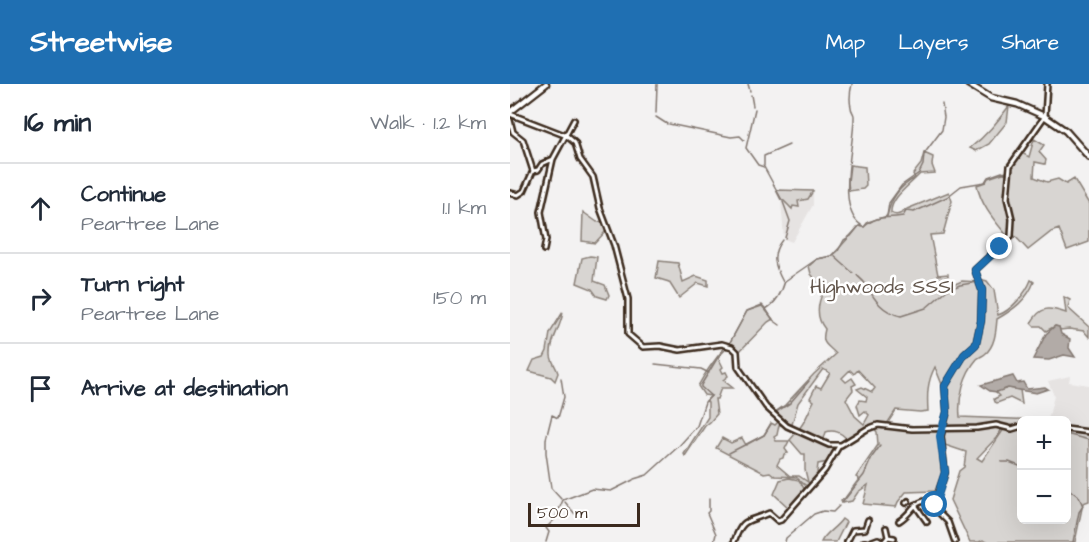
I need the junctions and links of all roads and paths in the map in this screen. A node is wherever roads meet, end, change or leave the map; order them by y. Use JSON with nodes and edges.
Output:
{"nodes":[{"id":1,"x":546,"y":84,"type":"edge"},
{"id":2,"x":968,"y":84,"type":"edge"},
{"id":3,"x":1047,"y":84,"type":"edge"},
{"id":4,"x":510,"y":113,"type":"edge"},
{"id":5,"x":1044,"y":116,"type":"junction"},
{"id":6,"x":510,"y":120,"type":"edge"},
{"id":7,"x":574,"y":120,"type":"dead end"},
{"id":8,"x":567,"y":136,"type":"junction"},
{"id":9,"x":1089,"y":158,"type":"edge"},
{"id":10,"x":553,"y":159,"type":"junction"},
{"id":11,"x":533,"y":171,"type":"junction"},
{"id":12,"x":510,"y":193,"type":"edge"},
{"id":13,"x":544,"y":249,"type":"dead end"},
{"id":14,"x":1017,"y":428,"type":"edge"},
{"id":15,"x":942,"y":429,"type":"junction"},
{"id":16,"x":1071,"y":430,"type":"edge"},
{"id":17,"x":1089,"y":432,"type":"edge"},
{"id":18,"x":838,"y":446,"type":"junction"},
{"id":19,"x":935,"y":501,"type":"junction"},
{"id":20,"x":907,"y":502,"type":"dead end"},
{"id":21,"x":914,"y":506,"type":"junction"},
{"id":22,"x":898,"y":521,"type":"dead end"},
{"id":23,"x":868,"y":522,"type":"dead end"},
{"id":24,"x":927,"y":522,"type":"dead end"},
{"id":25,"x":886,"y":530,"type":"dead end"},
{"id":26,"x":888,"y":537,"type":"junction"},
{"id":27,"x":895,"y":538,"type":"dead end"},
{"id":28,"x":848,"y":541,"type":"edge"},
{"id":29,"x":734,"y":542,"type":"edge"},
{"id":30,"x":870,"y":542,"type":"edge"},
{"id":31,"x":884,"y":542,"type":"edge"},
{"id":32,"x":955,"y":542,"type":"edge"}],
"edges":[{"from":1,"to":4,"type":"main road"},
{"from":2,"to":5,"type":"main road"},
{"from":3,"to":5,"type":"street"},
{"from":4,"to":8,"type":"street"},
{"from":5,"to":9,"type":"main road"},
{"from":5,"to":15,"type":"street"},
{"from":6,"to":11,"type":"street"},
{"from":7,"to":8,"type":"street"},
{"from":8,"to":10,"type":"street"},
{"from":8,"to":18,"type":"street"},
{"from":10,"to":11,"type":"street"},
{"from":10,"to":13,"type":"street"},
{"from":11,"to":12,"type":"street"},
{"from":14,"to":15,"type":"street"},
{"from":15,"to":18,"type":"street"},
{"from":15,"to":19,"type":"street"},
{"from":16,"to":17,"type":"street"},
{"from":18,"to":29,"type":"street"},
{"from":19,"to":21,"type":"street"},
{"from":19,"to":32,"type":"street"},
{"from":20,"to":21,"type":"street"},
{"from":21,"to":22,"type":"street"},
{"from":21,"to":24,"type":"street"},
{"from":23,"to":28,"type":"street"},
{"from":25,"to":26,"type":"street"},
{"from":26,"to":27,"type":"street"},
{"from":26,"to":31,"type":"street"},
{"from":30,"to":31,"type":"street"}]}
